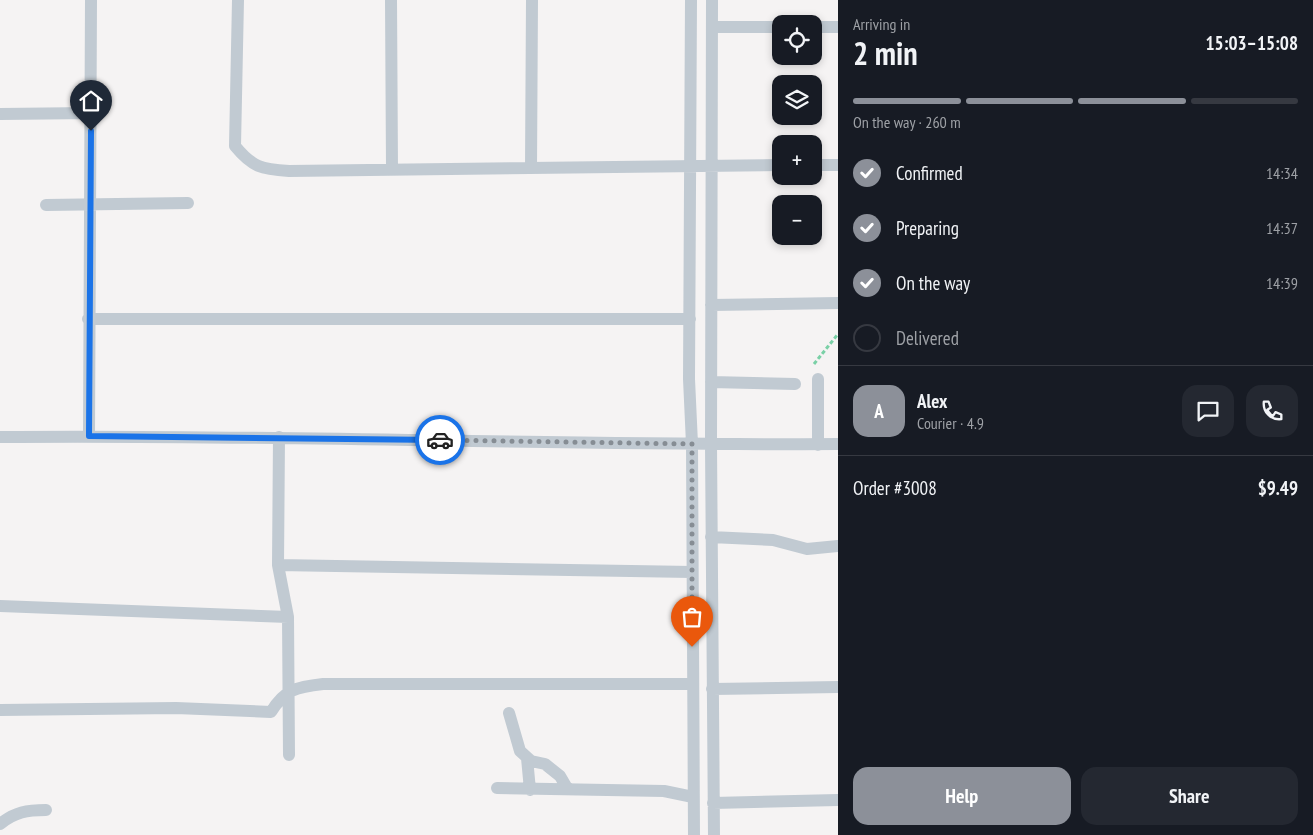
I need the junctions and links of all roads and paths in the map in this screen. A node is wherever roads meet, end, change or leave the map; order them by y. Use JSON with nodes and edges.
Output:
{"nodes":[{"id":1,"x":91,"y":0,"type":"edge"},
{"id":2,"x":238,"y":0,"type":"edge"},
{"id":3,"x":391,"y":0,"type":"edge"},
{"id":4,"x":532,"y":0,"type":"edge"},
{"id":5,"x":691,"y":0,"type":"edge"},
{"id":6,"x":712,"y":0,"type":"edge"},
{"id":7,"x":712,"y":27,"type":"junction"},
{"id":8,"x":772,"y":27,"type":"edge"},
{"id":9,"x":822,"y":27,"type":"edge"},
{"id":10,"x":838,"y":27,"type":"edge"},
{"id":11,"x":91,"y":113,"type":"junction"},
{"id":12,"x":0,"y":114,"type":"edge"},
{"id":13,"x":714,"y":165,"type":"junction"},
{"id":14,"x":772,"y":165,"type":"edge"},
{"id":15,"x":822,"y":165,"type":"edge"},
{"id":16,"x":838,"y":165,"type":"edge"},
{"id":17,"x":690,"y":166,"type":"junction"},
{"id":18,"x":392,"y":168,"type":"junction"},
{"id":19,"x":531,"y":168,"type":"junction"},
{"id":20,"x":188,"y":203,"type":"dead end"},
{"id":21,"x":90,"y":204,"type":"junction"},
{"id":22,"x":46,"y":205,"type":"dead end"},
{"id":23,"x":838,"y":303,"type":"edge"},
{"id":24,"x":711,"y":305,"type":"junction"},
{"id":25,"x":88,"y":319,"type":"junction"},
{"id":26,"x":690,"y":319,"type":"junction"},
{"id":27,"x":838,"y":334,"type":"edge"},
{"id":28,"x":811,"y":366,"type":"dead end"},
{"id":29,"x":818,"y":379,"type":"dead end"},
{"id":30,"x":711,"y":382,"type":"junction"},
{"id":31,"x":795,"y":384,"type":"dead end"},
{"id":32,"x":89,"y":436,"type":"junction"},
{"id":33,"x":0,"y":437,"type":"edge"},
{"id":34,"x":279,"y":437,"type":"junction"},
{"id":35,"x":692,"y":444,"type":"junction"},
{"id":36,"x":818,"y":444,"type":"junction"},
{"id":37,"x":838,"y":444,"type":"edge"},
{"id":38,"x":711,"y":445,"type":"junction"},
{"id":39,"x":711,"y":537,"type":"junction"},
{"id":40,"x":838,"y":546,"type":"edge"},
{"id":41,"x":278,"y":565,"type":"junction"},
{"id":42,"x":692,"y":572,"type":"junction"},
{"id":43,"x":0,"y":606,"type":"edge"},
{"id":44,"x":288,"y":617,"type":"junction"},
{"id":45,"x":692,"y":684,"type":"junction"},
{"id":46,"x":838,"y":687,"type":"edge"},
{"id":47,"x":712,"y":689,"type":"junction"},
{"id":48,"x":288,"y":693,"type":"junction"},
{"id":49,"x":0,"y":710,"type":"edge"},
{"id":50,"x":509,"y":713,"type":"dead end"},
{"id":51,"x":289,"y":755,"type":"dead end"},
{"id":52,"x":527,"y":758,"type":"junction"},
{"id":53,"x":497,"y":788,"type":"dead end"},
{"id":54,"x":567,"y":788,"type":"junction"},
{"id":55,"x":530,"y":790,"type":"junction"},
{"id":56,"x":693,"y":797,"type":"junction"},
{"id":57,"x":838,"y":800,"type":"edge"},
{"id":58,"x":713,"y":803,"type":"junction"},
{"id":59,"x":46,"y":810,"type":"dead end"},
{"id":60,"x":0,"y":824,"type":"edge"},
{"id":61,"x":694,"y":835,"type":"edge"},
{"id":62,"x":714,"y":835,"type":"edge"}],
"edges":[{"from":1,"to":11,"type":"street"},
{"from":2,"to":18,"type":"street"},
{"from":3,"to":18,"type":"street"},
{"from":4,"to":19,"type":"street"},
{"from":5,"to":17,"type":"street"},
{"from":6,"to":7,"type":"street"},
{"from":7,"to":8,"type":"street"},
{"from":7,"to":13,"type":"street"},
{"from":9,"to":10,"type":"street"},
{"from":11,"to":12,"type":"street"},
{"from":11,"to":21,"type":"street"},
{"from":13,"to":14,"type":"street"},
{"from":13,"to":17,"type":"street"},
{"from":13,"to":24,"type":"street"},
{"from":15,"to":16,"type":"street"},
{"from":17,"to":19,"type":"street"},
{"from":17,"to":26,"type":"street"},
{"from":18,"to":19,"type":"street"},
{"from":20,"to":21,"type":"street"},
{"from":21,"to":22,"type":"street"},
{"from":21,"to":25,"type":"street"},
{"from":23,"to":24,"type":"street"},
{"from":24,"to":30,"type":"street"},
{"from":25,"to":26,"type":"street"},
{"from":25,"to":32,"type":"street"},
{"from":26,"to":35,"type":"street"},
{"from":27,"to":28,"type":"path"},
{"from":29,"to":36,"type":"street"},
{"from":30,"to":31,"type":"street"},
{"from":30,"to":38,"type":"street"},
{"from":32,"to":33,"type":"street"},
{"from":32,"to":34,"type":"street"},
{"from":34,"to":35,"type":"street"},
{"from":34,"to":41,"type":"street"},
{"from":35,"to":38,"type":"street"},
{"from":35,"to":42,"type":"street"},
{"from":36,"to":37,"type":"street"},
{"from":36,"to":38,"type":"street"},
{"from":38,"to":39,"type":"street"},
{"from":39,"to":40,"type":"street"},
{"from":39,"to":47,"type":"street"},
{"from":41,"to":42,"type":"street"},
{"from":41,"to":44,"type":"street"},
{"from":42,"to":45,"type":"street"},
{"from":43,"to":44,"type":"street"},
{"from":44,"to":48,"type":"street"},
{"from":45,"to":48,"type":"street"},
{"from":45,"to":56,"type":"street"},
{"from":46,"to":47,"type":"street"},
{"from":47,"to":58,"type":"street"},
{"from":48,"to":49,"type":"street"},
{"from":48,"to":51,"type":"street"},
{"from":50,"to":52,"type":"street"},
{"from":52,"to":54,"type":"street"},
{"from":52,"to":55,"type":"street"},
{"from":53,"to":55,"type":"street"},
{"from":54,"to":55,"type":"street"},
{"from":54,"to":56,"type":"street"},
{"from":56,"to":61,"type":"street"},
{"from":57,"to":58,"type":"street"},
{"from":58,"to":62,"type":"street"},
{"from":59,"to":60,"type":"street"}]}
